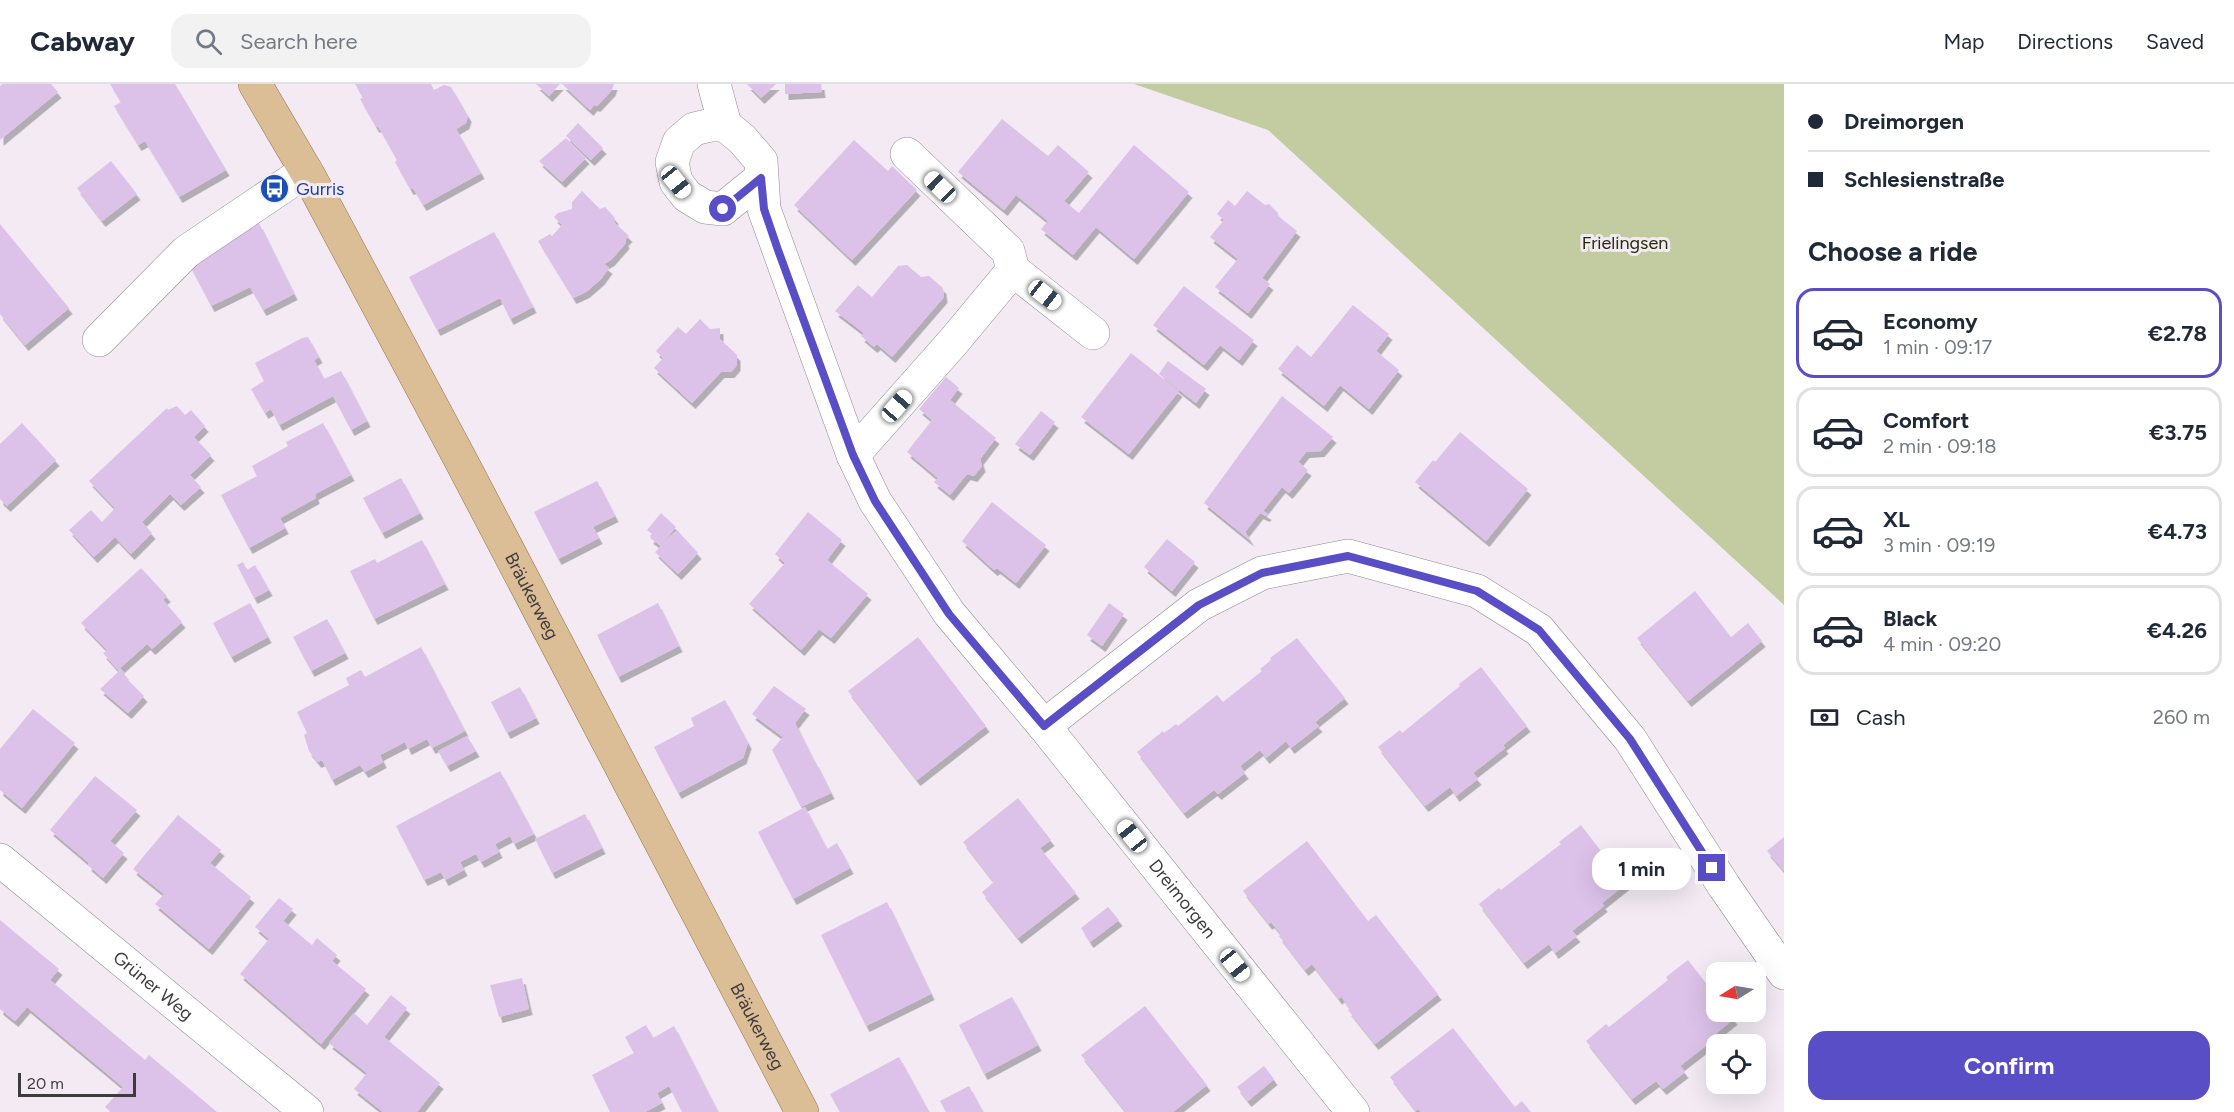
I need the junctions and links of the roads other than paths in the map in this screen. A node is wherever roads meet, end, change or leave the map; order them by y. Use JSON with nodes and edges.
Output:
{"nodes":[{"id":1,"x":255,"y":84,"type":"edge"},
{"id":2,"x":714,"y":84,"type":"edge"},
{"id":3,"x":725,"y":125,"type":"junction"},
{"id":4,"x":907,"y":154,"type":"dead end"},
{"id":5,"x":306,"y":171,"type":"junction"},
{"id":6,"x":761,"y":178,"type":"junction"},
{"id":7,"x":1012,"y":270,"type":"junction"},
{"id":8,"x":1093,"y":333,"type":"dead end"},
{"id":9,"x":99,"y":340,"type":"dead end"},
{"id":10,"x":853,"y":455,"type":"junction"},
{"id":11,"x":1044,"y":726,"type":"junction"},
{"id":12,"x":0,"y":860,"type":"edge"},
{"id":13,"x":1784,"y":974,"type":"edge"},
{"id":14,"x":308,"y":1112,"type":"edge"},
{"id":15,"x":802,"y":1112,"type":"edge"},
{"id":16,"x":1353,"y":1112,"type":"edge"}],
"edges":[{"from":1,"to":5,"type":"main road","name":"Bräukerweg"},
{"from":2,"to":3,"type":"street"},
{"from":3,"to":6,"type":"street","name":"Dreimorgen"},
{"from":3,"to":6,"type":"street"},
{"from":4,"to":7,"type":"street"},
{"from":5,"to":9,"type":"street"},
{"from":5,"to":15,"type":"main road","name":"Bräukerweg"},
{"from":6,"to":10,"type":"street","name":"Dreimorgen"},
{"from":7,"to":8,"type":"street"},
{"from":7,"to":10,"type":"street"},
{"from":10,"to":11,"type":"street","name":"Dreimorgen"},
{"from":11,"to":13,"type":"street"},
{"from":11,"to":16,"type":"street","name":"Dreimorgen"},
{"from":12,"to":14,"type":"street","name":"Grüner Weg"}]}
